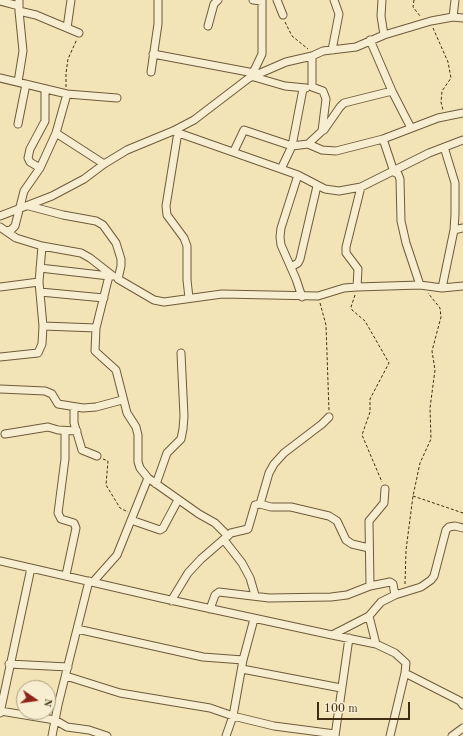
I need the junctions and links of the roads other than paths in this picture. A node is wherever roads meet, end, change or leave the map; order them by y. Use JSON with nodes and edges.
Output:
{"nodes":[{"id":1,"x":71,"y":0,"type":"edge"},
{"id":2,"x":158,"y":0,"type":"edge"},
{"id":3,"x":218,"y":0,"type":"edge"},
{"id":4,"x":253,"y":0,"type":"edge"},
{"id":5,"x":262,"y":0,"type":"edge"},
{"id":6,"x":277,"y":0,"type":"edge"},
{"id":7,"x":334,"y":0,"type":"edge"},
{"id":8,"x":382,"y":0,"type":"edge"},
{"id":9,"x":455,"y":0,"type":"edge"},
{"id":10,"x":0,"y":1,"type":"edge"},
{"id":11,"x":19,"y":6,"type":"edge"},
{"id":12,"x":283,"y":15,"type":"road end"},
{"id":13,"x":453,"y":17,"type":"junction"},
{"id":14,"x":463,"y":18,"type":"edge"},
{"id":15,"x":208,"y":26,"type":"dead end"},
{"id":16,"x":67,"y":28,"type":"junction"},
{"id":17,"x":79,"y":33,"type":"road end"},
{"id":18,"x":384,"y":35,"type":"junction"},
{"id":19,"x":370,"y":40,"type":"junction"},
{"id":20,"x":332,"y":50,"type":"junction"},
{"id":21,"x":153,"y":54,"type":"junction"},
{"id":22,"x":312,"y":56,"type":"junction"},
{"id":23,"x":151,"y":72,"type":"dead end"},
{"id":24,"x":252,"y":76,"type":"junction"},
{"id":25,"x":0,"y":78,"type":"edge"},
{"id":26,"x":18,"y":82,"type":"junction"},
{"id":27,"x":26,"y":84,"type":"junction"},
{"id":28,"x":312,"y":87,"type":"junction"},
{"id":29,"x":303,"y":89,"type":"junction"},
{"id":30,"x":46,"y":90,"type":"junction"},
{"id":31,"x":392,"y":91,"type":"junction"},
{"id":32,"x":67,"y":94,"type":"junction"},
{"id":33,"x":117,"y":98,"type":"dead end"},
{"id":34,"x":463,"y":114,"type":"edge"},
{"id":35,"x":18,"y":124,"type":"dead end"},
{"id":36,"x":411,"y":128,"type":"junction"},
{"id":37,"x":322,"y":131,"type":"junction"},
{"id":38,"x":176,"y":132,"type":"junction"},
{"id":39,"x":56,"y":133,"type":"junction"},
{"id":40,"x":383,"y":139,"type":"junction"},
{"id":41,"x":463,"y":140,"type":"edge"},
{"id":42,"x":308,"y":144,"type":"junction"},
{"id":43,"x":292,"y":146,"type":"junction"},
{"id":44,"x":444,"y":147,"type":"junction"},
{"id":45,"x":234,"y":151,"type":"junction"},
{"id":46,"x":104,"y":164,"type":"junction"},
{"id":47,"x":40,"y":168,"type":"junction"},
{"id":48,"x":281,"y":169,"type":"junction"},
{"id":49,"x":394,"y":172,"type":"junction"},
{"id":50,"x":298,"y":175,"type":"junction"},
{"id":51,"x":317,"y":186,"type":"junction"},
{"id":52,"x":361,"y":187,"type":"junction"},
{"id":53,"x":463,"y":191,"type":"edge"},
{"id":54,"x":455,"y":193,"type":"junction"},
{"id":55,"x":29,"y":206,"type":"junction"},
{"id":56,"x":20,"y":207,"type":"junction"},
{"id":57,"x":0,"y":216,"type":"edge"},
{"id":58,"x":463,"y":228,"type":"edge"},
{"id":59,"x":3,"y":229,"type":"edge"},
{"id":60,"x":454,"y":230,"type":"junction"},
{"id":61,"x":42,"y":246,"type":"junction"},
{"id":62,"x":291,"y":267,"type":"junction"},
{"id":63,"x":40,"y":268,"type":"junction"},
{"id":64,"x":114,"y":277,"type":"junction"},
{"id":65,"x":39,"y":282,"type":"junction"},
{"id":66,"x":420,"y":286,"type":"junction"},
{"id":67,"x":463,"y":286,"type":"edge"},
{"id":68,"x":0,"y":287,"type":"edge"},
{"id":69,"x":357,"y":287,"type":"junction"},
{"id":70,"x":442,"y":288,"type":"junction"},
{"id":71,"x":40,"y":292,"type":"junction"},
{"id":72,"x":302,"y":297,"type":"junction"},
{"id":73,"x":104,"y":298,"type":"junction"},
{"id":74,"x":189,"y":298,"type":"junction"},
{"id":75,"x":42,"y":326,"type":"junction"},
{"id":76,"x":96,"y":328,"type":"junction"},
{"id":77,"x":180,"y":353,"type":"dead end"},
{"id":78,"x":0,"y":357,"type":"edge"},
{"id":79,"x":0,"y":389,"type":"edge"},
{"id":80,"x":122,"y":400,"type":"junction"},
{"id":81,"x":74,"y":407,"type":"junction"},
{"id":82,"x":329,"y":417,"type":"road end"},
{"id":83,"x":65,"y":431,"type":"junction"},
{"id":84,"x":77,"y":432,"type":"junction"},
{"id":85,"x":5,"y":434,"type":"dead end"},
{"id":86,"x":97,"y":456,"type":"road end"},
{"id":87,"x":148,"y":478,"type":"junction"},
{"id":88,"x":156,"y":484,"type":"junction"},
{"id":89,"x":385,"y":489,"type":"road end"},
{"id":90,"x":178,"y":500,"type":"junction"},
{"id":91,"x":260,"y":504,"type":"junction"},
{"id":92,"x":131,"y":517,"type":"junction"},
{"id":93,"x":463,"y":528,"type":"edge"},
{"id":94,"x":226,"y":538,"type":"junction"},
{"id":95,"x":369,"y":548,"type":"junction"},
{"id":96,"x":0,"y":561,"type":"edge"},
{"id":97,"x":31,"y":568,"type":"junction"},
{"id":98,"x":66,"y":575,"type":"junction"},
{"id":99,"x":91,"y":582,"type":"junction"},
{"id":100,"x":370,"y":586,"type":"junction"},
{"id":101,"x":395,"y":594,"type":"junction"},
{"id":102,"x":255,"y":595,"type":"junction"},
{"id":103,"x":171,"y":601,"type":"junction"},
{"id":104,"x":210,"y":609,"type":"junction"},
{"id":105,"x":369,"y":616,"type":"junction"},
{"id":106,"x":254,"y":619,"type":"junction"},
{"id":107,"x":77,"y":629,"type":"junction"},
{"id":108,"x":332,"y":635,"type":"junction"},
{"id":109,"x":349,"y":638,"type":"junction"},
{"id":110,"x":376,"y":644,"type":"junction"},
{"id":111,"x":243,"y":660,"type":"junction"},
{"id":112,"x":9,"y":664,"type":"junction"},
{"id":113,"x":68,"y":667,"type":"junction"},
{"id":114,"x":242,"y":669,"type":"junction"},
{"id":115,"x":405,"y":673,"type":"junction"},
{"id":116,"x":66,"y":676,"type":"junction"},
{"id":117,"x":341,"y":688,"type":"junction"},
{"id":118,"x":463,"y":706,"type":"edge"},
{"id":119,"x":0,"y":712,"type":"edge"},
{"id":120,"x":16,"y":714,"type":"edge"},
{"id":121,"x":56,"y":716,"type":"edge"},
{"id":122,"x":233,"y":716,"type":"junction"},
{"id":123,"x":55,"y":720,"type":"joint"},
{"id":124,"x":463,"y":728,"type":"edge"},
{"id":125,"x":335,"y":735,"type":"edge"},
{"id":126,"x":52,"y":736,"type":"edge"},
{"id":127,"x":107,"y":736,"type":"edge"},
{"id":128,"x":226,"y":736,"type":"edge"},
{"id":129,"x":390,"y":736,"type":"edge"},
{"id":130,"x":452,"y":736,"type":"edge"}],
"edges":[{"from":1,"to":16,"type":"street"},
{"from":2,"to":21,"type":"street"},
{"from":3,"to":15,"type":"street"},
{"from":4,"to":5,"type":"street"},
{"from":5,"to":24,"type":"street"},
{"from":6,"to":12,"type":"street"},
{"from":7,"to":20,"type":"street"},
{"from":8,"to":18,"type":"street"},
{"from":9,"to":13,"type":"street"},
{"from":10,"to":11,"type":"street"},
{"from":11,"to":16,"type":"street"},
{"from":11,"to":26,"type":"street"},
{"from":13,"to":14,"type":"street"},
{"from":13,"to":18,"type":"street"},
{"from":16,"to":17,"type":"street"},
{"from":18,"to":19,"type":"street"},
{"from":19,"to":20,"type":"street"},
{"from":19,"to":31,"type":"street"},
{"from":20,"to":22,"type":"street"},
{"from":21,"to":23,"type":"street"},
{"from":21,"to":24,"type":"street"},
{"from":22,"to":24,"type":"street"},
{"from":22,"to":28,"type":"street"},
{"from":24,"to":29,"type":"street"},
{"from":24,"to":38,"type":"street"},
{"from":25,"to":26,"type":"street"},
{"from":26,"to":27,"type":"street"},
{"from":27,"to":30,"type":"street"},
{"from":27,"to":35,"type":"street"},
{"from":28,"to":29,"type":"street"},
{"from":28,"to":37,"type":"street"},
{"from":29,"to":43,"type":"street"},
{"from":30,"to":32,"type":"street"},
{"from":30,"to":47,"type":"street"},
{"from":31,"to":36,"type":"street"},
{"from":31,"to":37,"type":"street"},
{"from":32,"to":33,"type":"street"},
{"from":32,"to":39,"type":"street"},
{"from":34,"to":36,"type":"street"},
{"from":36,"to":40,"type":"street"},
{"from":37,"to":42,"type":"street"},
{"from":38,"to":45,"type":"street"},
{"from":38,"to":46,"type":"street"},
{"from":38,"to":74,"type":"street"},
{"from":39,"to":46,"type":"street"},
{"from":39,"to":47,"type":"street"},
{"from":40,"to":42,"type":"street"},
{"from":40,"to":49,"type":"street"},
{"from":41,"to":44,"type":"street"},
{"from":42,"to":43,"type":"street"},
{"from":43,"to":45,"type":"street"},
{"from":43,"to":48,"type":"street"},
{"from":44,"to":49,"type":"street"},
{"from":44,"to":54,"type":"street"},
{"from":45,"to":48,"type":"street"},
{"from":46,"to":55,"type":"street"},
{"from":47,"to":56,"type":"street"},
{"from":48,"to":50,"type":"street"},
{"from":49,"to":52,"type":"street"},
{"from":49,"to":66,"type":"street"},
{"from":50,"to":51,"type":"street"},
{"from":50,"to":62,"type":"street"},
{"from":51,"to":52,"type":"street"},
{"from":51,"to":62,"type":"street"},
{"from":52,"to":69,"type":"street"},
{"from":53,"to":54,"type":"street"},
{"from":54,"to":60,"type":"street"},
{"from":55,"to":56,"type":"street"},
{"from":55,"to":64,"type":"street"},
{"from":56,"to":57,"type":"street"},
{"from":56,"to":59,"type":"street"},
{"from":58,"to":60,"type":"street"},
{"from":59,"to":61,"type":"street"},
{"from":60,"to":70,"type":"street"},
{"from":61,"to":63,"type":"street"},
{"from":61,"to":64,"type":"street"},
{"from":62,"to":72,"type":"street"},
{"from":63,"to":64,"type":"street"},
{"from":63,"to":65,"type":"street"},
{"from":64,"to":73,"type":"street"},
{"from":64,"to":74,"type":"street"},
{"from":65,"to":68,"type":"street"},
{"from":65,"to":71,"type":"street"},
{"from":66,"to":69,"type":"street"},
{"from":66,"to":70,"type":"street"},
{"from":67,"to":70,"type":"street"},
{"from":69,"to":72,"type":"street"},
{"from":71,"to":73,"type":"street"},
{"from":71,"to":75,"type":"street"},
{"from":72,"to":74,"type":"street"},
{"from":73,"to":76,"type":"street"},
{"from":75,"to":76,"type":"street"},
{"from":75,"to":78,"type":"street"},
{"from":76,"to":80,"type":"street"},
{"from":77,"to":88,"type":"street"},
{"from":79,"to":81,"type":"street"},
{"from":80,"to":81,"type":"street"},
{"from":80,"to":87,"type":"street"},
{"from":81,"to":84,"type":"street"},
{"from":82,"to":91,"type":"street"},
{"from":83,"to":84,"type":"street"},
{"from":83,"to":85,"type":"street"},
{"from":83,"to":98,"type":"street"},
{"from":84,"to":86,"type":"street"},
{"from":87,"to":88,"type":"street"},
{"from":87,"to":92,"type":"street"},
{"from":88,"to":90,"type":"street"},
{"from":89,"to":95,"type":"street"},
{"from":90,"to":92,"type":"street"},
{"from":90,"to":94,"type":"street"},
{"from":91,"to":94,"type":"street"},
{"from":91,"to":95,"type":"street"},
{"from":92,"to":99,"type":"street"},
{"from":93,"to":101,"type":"street"},
{"from":94,"to":102,"type":"street"},
{"from":94,"to":103,"type":"street"},
{"from":95,"to":100,"type":"street"},
{"from":96,"to":97,"type":"street"},
{"from":97,"to":98,"type":"street"},
{"from":97,"to":112,"type":"street"},
{"from":98,"to":99,"type":"street"},
{"from":99,"to":103,"type":"street"},
{"from":99,"to":107,"type":"street"},
{"from":100,"to":101,"type":"street"},
{"from":100,"to":102,"type":"street"},
{"from":101,"to":105,"type":"street"},
{"from":102,"to":104,"type":"street"},
{"from":103,"to":104,"type":"street"},
{"from":104,"to":106,"type":"street"},
{"from":105,"to":108,"type":"street"},
{"from":105,"to":110,"type":"street"},
{"from":106,"to":108,"type":"street"},
{"from":106,"to":111,"type":"street"},
{"from":107,"to":111,"type":"street"},
{"from":107,"to":113,"type":"street"},
{"from":108,"to":109,"type":"street"},
{"from":109,"to":110,"type":"street"},
{"from":109,"to":117,"type":"street"},
{"from":110,"to":115,"type":"street"},
{"from":111,"to":114,"type":"street"},
{"from":112,"to":113,"type":"street"},
{"from":112,"to":119,"type":"street"},
{"from":113,"to":116,"type":"street"},
{"from":114,"to":117,"type":"street"},
{"from":114,"to":122,"type":"street"},
{"from":115,"to":118,"type":"street"},
{"from":115,"to":129,"type":"street"},
{"from":116,"to":121,"type":"street"},
{"from":116,"to":122,"type":"street"},
{"from":117,"to":125,"type":"street"},
{"from":119,"to":120,"type":"street"},
{"from":122,"to":125,"type":"street"},
{"from":122,"to":128,"type":"street"},
{"from":123,"to":126,"type":"street"},
{"from":123,"to":127,"type":"street"},
{"from":124,"to":130,"type":"street"}]}
